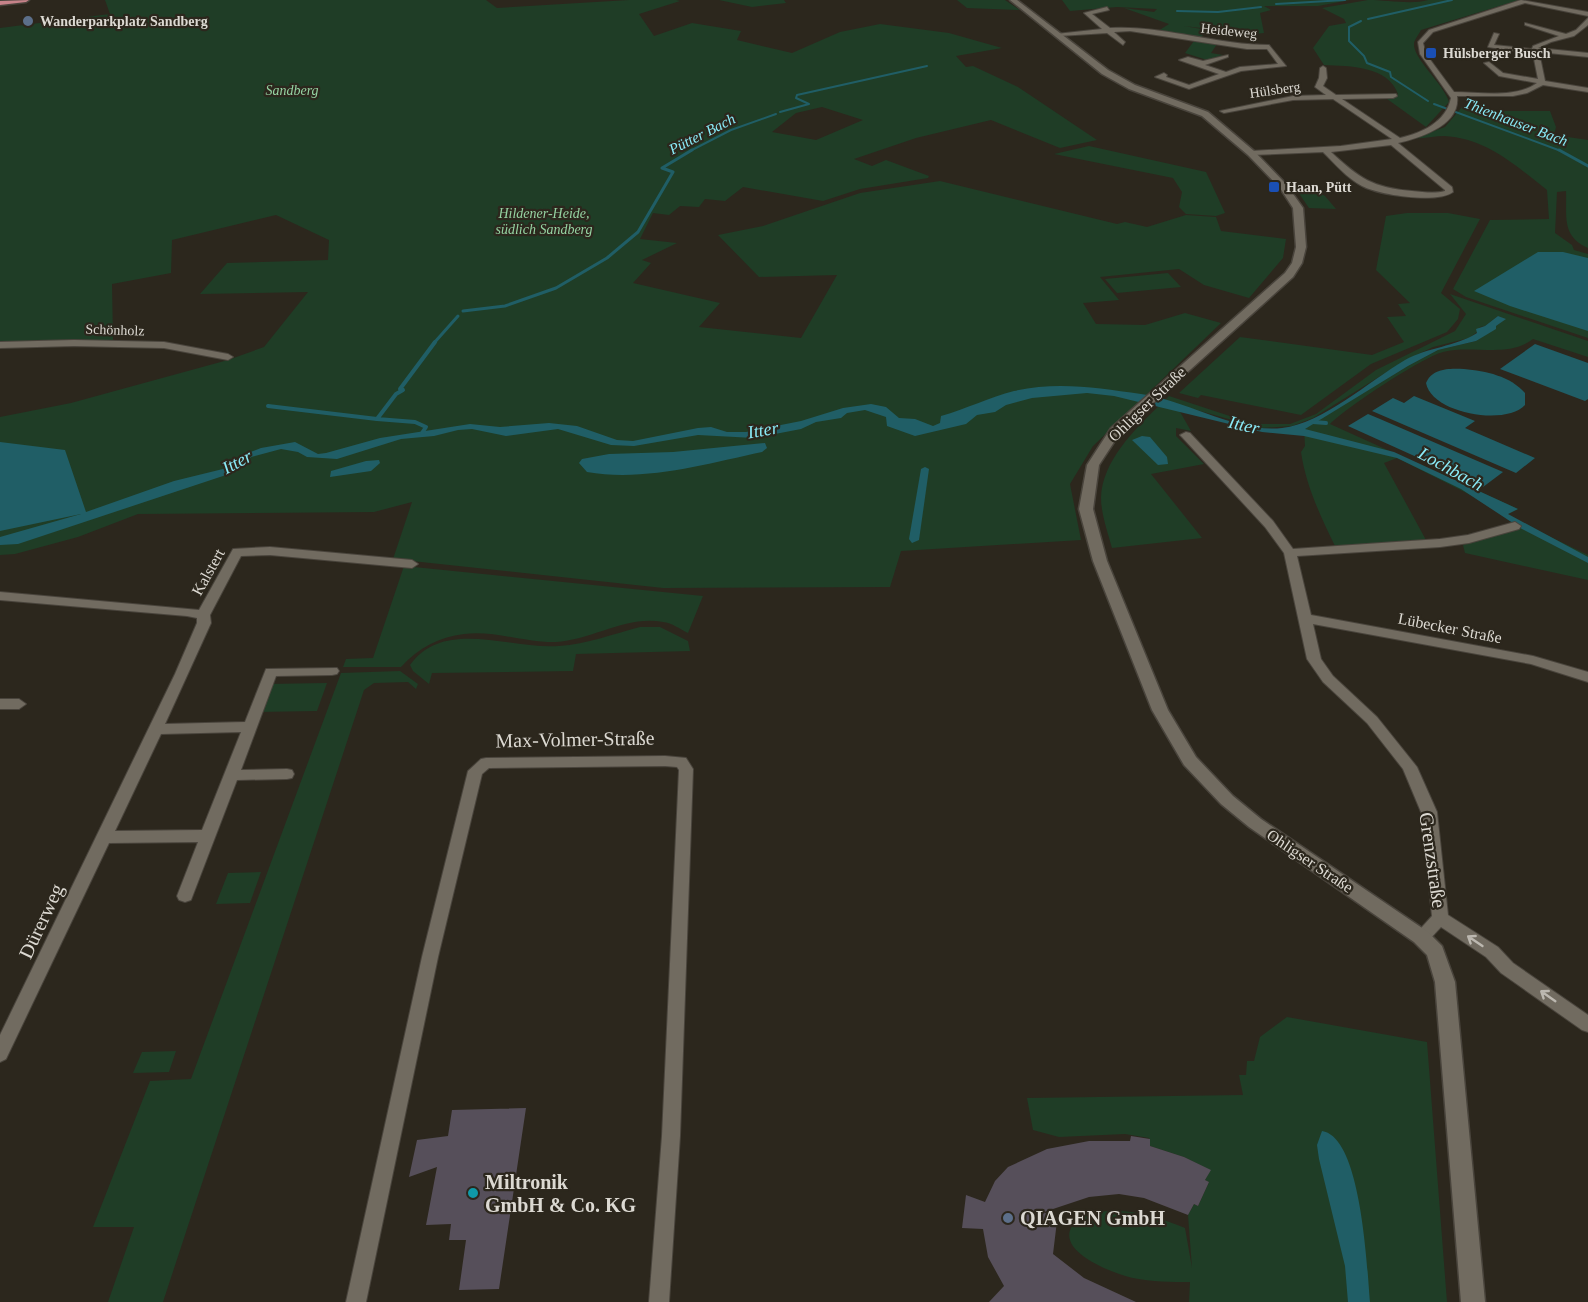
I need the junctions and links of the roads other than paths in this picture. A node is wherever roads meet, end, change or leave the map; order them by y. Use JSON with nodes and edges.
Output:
{"nodes":[{"id":1,"x":26,"y":0,"type":"edge"},
{"id":2,"x":1013,"y":0,"type":"edge"},
{"id":3,"x":1527,"y":1,"type":"edge"},
{"id":4,"x":0,"y":3,"type":"edge"},
{"id":5,"x":1107,"y":9,"type":"dead end"},
{"id":6,"x":1588,"y":14,"type":"edge"},
{"id":7,"x":1588,"y":20,"type":"edge"},
{"id":8,"x":1527,"y":24,"type":"dead end"},
{"id":9,"x":1108,"y":31,"type":"junction"},
{"id":10,"x":1059,"y":34,"type":"junction"},
{"id":11,"x":1496,"y":34,"type":"dead end"},
{"id":12,"x":1567,"y":36,"type":"junction"},
{"id":13,"x":1123,"y":43,"type":"dead end"},
{"id":14,"x":1535,"y":51,"type":"junction"},
{"id":15,"x":1588,"y":55,"type":"edge"},
{"id":16,"x":1226,"y":56,"type":"dead end"},
{"id":17,"x":1486,"y":63,"type":"dead end"},
{"id":18,"x":1323,"y":68,"type":"dead end"},
{"id":19,"x":1227,"y":74,"type":"junction"},
{"id":20,"x":1164,"y":75,"type":"dead end"},
{"id":21,"x":1541,"y":83,"type":"junction"},
{"id":22,"x":1588,"y":90,"type":"edge"},
{"id":23,"x":1454,"y":94,"type":"junction"},
{"id":24,"x":1393,"y":96,"type":"dead end"},
{"id":25,"x":1330,"y":97,"type":"junction"},
{"id":26,"x":1224,"y":111,"type":"dead end"},
{"id":27,"x":1394,"y":140,"type":"junction"},
{"id":28,"x":1323,"y":148,"type":"junction"},
{"id":29,"x":1251,"y":153,"type":"junction"},
{"id":30,"x":0,"y":345,"type":"edge"},
{"id":31,"x":228,"y":357,"type":"dead end"},
{"id":32,"x":1186,"y":435,"type":"dead end"},
{"id":33,"x":1515,"y":526,"type":"dead end"},
{"id":34,"x":1290,"y":553,"type":"junction"},
{"id":35,"x":412,"y":564,"type":"dead end"},
{"id":36,"x":0,"y":596,"type":"edge"},
{"id":37,"x":203,"y":615,"type":"junction"},
{"id":38,"x":1304,"y":618,"type":"junction"},
{"id":39,"x":332,"y":670,"type":"dead end"},
{"id":40,"x":1588,"y":677,"type":"edge"},
{"id":41,"x":0,"y":704,"type":"edge"},
{"id":42,"x":19,"y":704,"type":"dead end"},
{"id":43,"x":249,"y":728,"type":"junction"},
{"id":44,"x":155,"y":729,"type":"junction"},
{"id":45,"x":287,"y":774,"type":"dead end"},
{"id":46,"x":230,"y":775,"type":"junction"},
{"id":47,"x":208,"y":836,"type":"junction"},
{"id":48,"x":104,"y":837,"type":"junction"},
{"id":49,"x":185,"y":896,"type":"dead end"},
{"id":50,"x":1440,"y":918,"type":"junction"},
{"id":51,"x":1421,"y":937,"type":"junction"},
{"id":52,"x":1588,"y":1025,"type":"edge"},
{"id":53,"x":0,"y":1054,"type":"edge"},
{"id":54,"x":356,"y":1302,"type":"edge"},
{"id":55,"x":659,"y":1302,"type":"edge"},
{"id":56,"x":1473,"y":1302,"type":"edge"}],
"edges":[{"from":1,"to":4,"type":"main road"},
{"from":2,"to":10,"type":"main road","name":"Ohligser Straße"},
{"from":3,"to":6,"type":"street"},
{"from":3,"to":23,"type":"street"},
{"from":5,"to":9,"type":"street"},
{"from":7,"to":12,"type":"street"},
{"from":8,"to":12,"type":"street"},
{"from":9,"to":10,"type":"street","name":"Heideweg"},
{"from":9,"to":13,"type":"street"},
{"from":9,"to":19,"type":"street","name":"Heideweg"},
{"from":10,"to":29,"type":"main road","name":"Ohligser Straße"},
{"from":11,"to":14,"type":"street"},
{"from":12,"to":14,"type":"street"},
{"from":14,"to":15,"type":"street"},
{"from":14,"to":21,"type":"street"},
{"from":16,"to":19,"type":"street","name":"Heideweg"},
{"from":17,"to":21,"type":"street"},
{"from":18,"to":25,"type":"street","name":"Hülsberg"},
{"from":19,"to":20,"type":"street","name":"Heideweg"},
{"from":21,"to":22,"type":"street"},
{"from":21,"to":23,"type":"street"},
{"from":23,"to":27,"type":"street"},
{"from":24,"to":25,"type":"street","name":"Hülsberg"},
{"from":25,"to":26,"type":"street","name":"Hülsberg"},
{"from":25,"to":27,"type":"street"},
{"from":27,"to":28,"type":"street"},
{"from":27,"to":28,"type":"street"},
{"from":28,"to":29,"type":"street"},
{"from":29,"to":51,"type":"main road","name":"Ohligser Straße"},
{"from":30,"to":31,"type":"street","name":"Schönholz"},
{"from":32,"to":34,"type":"street","name":"Grenzstraße"},
{"from":33,"to":34,"type":"street"},
{"from":34,"to":38,"type":"street","name":"Grenzstraße"},
{"from":35,"to":37,"type":"street","name":"Kalstert"},
{"from":36,"to":37,"type":"street","name":"Kalstert"},
{"from":37,"to":44,"type":"street","name":"Dürerweg"},
{"from":38,"to":40,"type":"street","name":"Lübecker Straße"},
{"from":38,"to":50,"type":"street","name":"Grenzstraße"},
{"from":39,"to":43,"type":"street"},
{"from":41,"to":42,"type":"street"},
{"from":43,"to":44,"type":"street"},
{"from":43,"to":46,"type":"street"},
{"from":44,"to":48,"type":"street","name":"Dürerweg"},
{"from":45,"to":46,"type":"street"},
{"from":46,"to":47,"type":"street"},
{"from":47,"to":48,"type":"street"},
{"from":47,"to":49,"type":"street"},
{"from":48,"to":53,"type":"street","name":"Dürerweg"},
{"from":50,"to":51,"type":"street","name":"Grenzstraße"},
{"from":52,"to":50,"type":"street","one_way":true},
{"from":51,"to":56,"type":"main road"},
{"from":54,"to":55,"type":"street","name":"Max-Volmer-Straße"}]}
